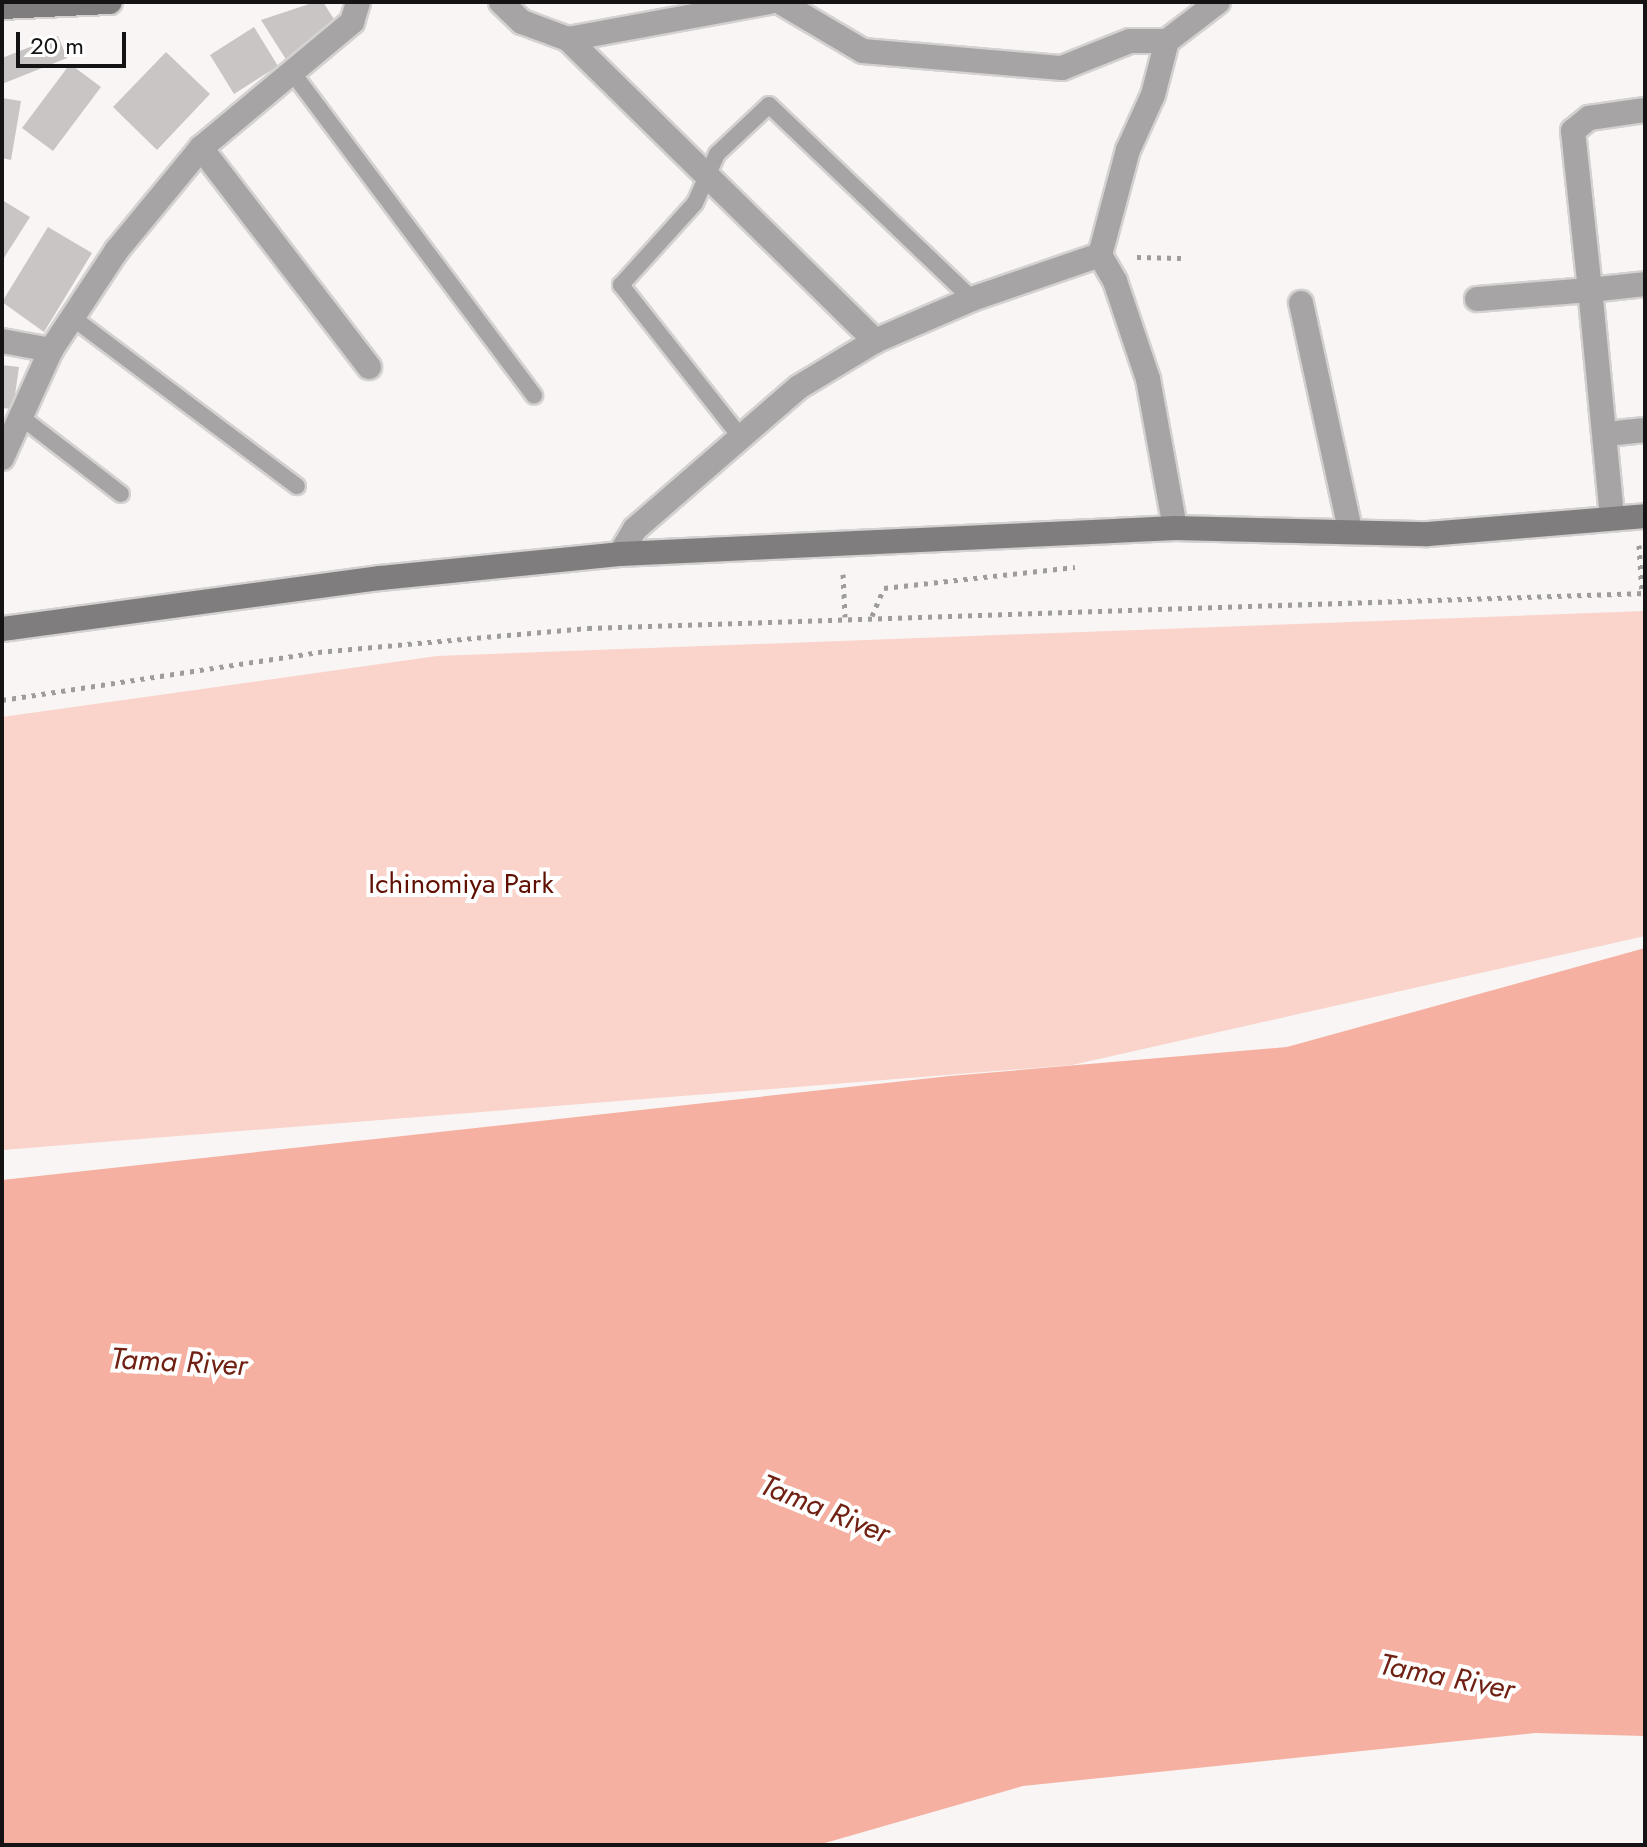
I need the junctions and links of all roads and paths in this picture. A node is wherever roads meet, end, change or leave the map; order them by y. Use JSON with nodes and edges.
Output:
{"nodes":[{"id":1,"x":110,"y":2,"type":"edge"},
{"id":2,"x":358,"y":2,"type":"edge"},
{"id":3,"x":501,"y":2,"type":"edge"},
{"id":4,"x":770,"y":2,"type":"edge"},
{"id":5,"x":780,"y":2,"type":"edge"},
{"id":6,"x":1218,"y":2,"type":"edge"},
{"id":7,"x":2,"y":7,"type":"edge"},
{"id":8,"x":568,"y":39,"type":"junction"},
{"id":9,"x":1167,"y":41,"type":"junction"},
{"id":10,"x":292,"y":72,"type":"junction"},
{"id":11,"x":1645,"y":110,"type":"edge"},
{"id":12,"x":201,"y":148,"type":"junction"},
{"id":13,"x":706,"y":176,"type":"junction"},
{"id":14,"x":1100,"y":255,"type":"junction"},
{"id":15,"x":1645,"y":284,"type":"edge"},
{"id":16,"x":1590,"y":290,"type":"junction"},
{"id":17,"x":972,"y":299,"type":"junction"},
{"id":18,"x":1477,"y":299,"type":"dead end"},
{"id":19,"x":1301,"y":303,"type":"dead end"},
{"id":20,"x":73,"y":318,"type":"junction"},
{"id":21,"x":2,"y":341,"type":"edge"},
{"id":22,"x":875,"y":341,"type":"junction"},
{"id":23,"x":51,"y":350,"type":"junction"},
{"id":24,"x":369,"y":367,"type":"dead end"},
{"id":25,"x":534,"y":395,"type":"dead end"},
{"id":26,"x":21,"y":417,"type":"junction"},
{"id":27,"x":1645,"y":430,"type":"edge"},
{"id":28,"x":1607,"y":434,"type":"junction"},
{"id":29,"x":739,"y":435,"type":"junction"},
{"id":30,"x":2,"y":458,"type":"edge"},
{"id":31,"x":297,"y":486,"type":"dead end"},
{"id":32,"x":121,"y":494,"type":"dead end"},
{"id":33,"x":1641,"y":516,"type":"edge"},
{"id":34,"x":1612,"y":517,"type":"junction"},
{"id":35,"x":1175,"y":528,"type":"junction"},
{"id":36,"x":1350,"y":530,"type":"junction"},
{"id":37,"x":842,"y":541,"type":"junction"},
{"id":38,"x":620,"y":554,"type":"junction"},
{"id":39,"x":1080,"y":566,"type":"dead end"},
{"id":40,"x":1644,"y":593,"type":"edge"},
{"id":41,"x":872,"y":616,"type":"junction"},
{"id":42,"x":845,"y":617,"type":"junction"},
{"id":43,"x":2,"y":629,"type":"edge"},
{"id":44,"x":2,"y":700,"type":"edge"}],
"edges":[{"from":1,"to":7,"type":"street"},
{"from":2,"to":10,"type":"street"},
{"from":3,"to":8,"type":"street"},
{"from":4,"to":8,"type":"street"},
{"from":5,"to":9,"type":"street"},
{"from":6,"to":9,"type":"street"},
{"from":8,"to":13,"type":"street"},
{"from":9,"to":14,"type":"street"},
{"from":10,"to":12,"type":"street"},
{"from":10,"to":25,"type":"lane"},
{"from":11,"to":16,"type":"street"},
{"from":12,"to":20,"type":"street"},
{"from":12,"to":24,"type":"street"},
{"from":13,"to":17,"type":"lane"},
{"from":13,"to":22,"type":"street"},
{"from":13,"to":29,"type":"lane"},
{"from":14,"to":17,"type":"street"},
{"from":14,"to":35,"type":"street"},
{"from":15,"to":16,"type":"street"},
{"from":16,"to":18,"type":"street"},
{"from":16,"to":28,"type":"street"},
{"from":17,"to":22,"type":"street"},
{"from":19,"to":36,"type":"street"},
{"from":20,"to":23,"type":"street"},
{"from":20,"to":31,"type":"lane"},
{"from":21,"to":23,"type":"street"},
{"from":22,"to":29,"type":"street"},
{"from":23,"to":26,"type":"street"},
{"from":26,"to":30,"type":"street"},
{"from":26,"to":32,"type":"lane"},
{"from":27,"to":28,"type":"street"},
{"from":28,"to":34,"type":"street"},
{"from":29,"to":38,"type":"street"},
{"from":33,"to":34,"type":"street"},
{"from":33,"to":40,"type":"path"},
{"from":34,"to":36,"type":"street"},
{"from":35,"to":36,"type":"street"},
{"from":35,"to":37,"type":"street"},
{"from":37,"to":38,"type":"street"},
{"from":37,"to":42,"type":"path"},
{"from":38,"to":43,"type":"street"},
{"from":39,"to":41,"type":"path"},
{"from":40,"to":41,"type":"path"},
{"from":41,"to":42,"type":"path"},
{"from":42,"to":44,"type":"path"}]}
